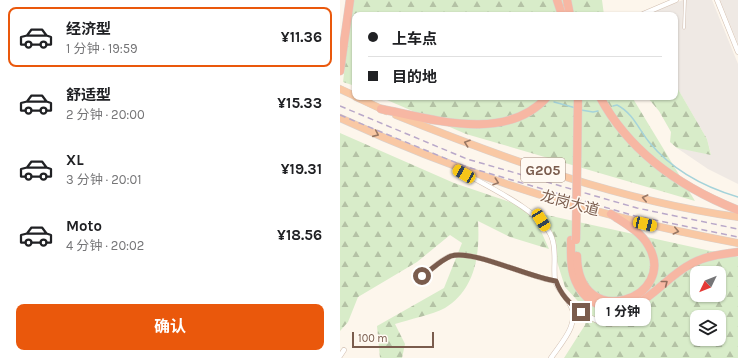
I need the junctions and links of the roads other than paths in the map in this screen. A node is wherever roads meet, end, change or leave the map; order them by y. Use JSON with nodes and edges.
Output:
{"nodes":[{"id":1,"x":350,"y":0,"type":"edge"},
{"id":2,"x":557,"y":0,"type":"edge"},
{"id":3,"x":567,"y":0,"type":"edge"},
{"id":4,"x":676,"y":0,"type":"edge"},
{"id":5,"x":685,"y":0,"type":"edge"},
{"id":6,"x":717,"y":0,"type":"edge"},
{"id":7,"x":561,"y":12,"type":"edge"},
{"id":8,"x":569,"y":12,"type":"edge"},
{"id":9,"x":648,"y":12,"type":"edge"},
{"id":10,"x":684,"y":28,"type":"dead end"},
{"id":11,"x":738,"y":52,"type":"edge"},
{"id":12,"x":340,"y":71,"type":"edge"},
{"id":13,"x":340,"y":89,"type":"edge"},
{"id":14,"x":352,"y":95,"type":"edge"},
{"id":15,"x":362,"y":100,"type":"edge"},
{"id":16,"x":543,"y":100,"type":"edge"},
{"id":17,"x":573,"y":100,"type":"edge"},
{"id":18,"x":578,"y":100,"type":"edge"},
{"id":19,"x":602,"y":100,"type":"edge"},
{"id":20,"x":381,"y":109,"type":"junction"},
{"id":21,"x":340,"y":118,"type":"edge"},
{"id":22,"x":452,"y":167,"type":"junction"},
{"id":23,"x":738,"y":210,"type":"edge"},
{"id":24,"x":611,"y":214,"type":"junction"},
{"id":25,"x":738,"y":217,"type":"edge"},
{"id":26,"x":574,"y":240,"type":"junction"},
{"id":27,"x":738,"y":243,"type":"edge"},
{"id":28,"x":738,"y":252,"type":"edge"},
{"id":29,"x":422,"y":276,"type":"dead end"},
{"id":30,"x":556,"y":281,"type":"junction"},
{"id":31,"x":570,"y":304,"type":"junction"},
{"id":32,"x":640,"y":320,"type":"dead end"},
{"id":33,"x":344,"y":350,"type":"dead end"},
{"id":34,"x":340,"y":356,"type":"edge"},
{"id":35,"x":550,"y":358,"type":"edge"}],
"edges":[{"from":1,"to":12,"type":"highway"},
{"from":2,"to":7,"type":"highway"},
{"from":3,"to":8,"type":"highway"},
{"from":4,"to":9,"type":"street"},
{"from":5,"to":10,"type":"lane"},
{"from":6,"to":11,"type":"street"},
{"from":13,"to":14,"type":"highway","name":"龙岗大道","number":"G205"},
{"from":15,"to":20,"type":"highway","name":"龙岗大道","number":"G205"},
{"from":16,"to":20,"type":"highway"},
{"from":17,"to":26,"type":"highway"},
{"from":18,"to":26,"type":"highway","bridge":true},
{"from":19,"to":23,"type":"highway"},
{"from":25,"to":20,"type":"highway","name":"龙岗大道","number":"G205","one_way":true},
{"from":21,"to":22,"type":"highway","name":"龙岗大道","number":"G205","one_way":true},
{"from":22,"to":24,"type":"highway","name":"龙岗大道","number":"G205","one_way":true},
{"from":22,"to":30,"type":"street"},
{"from":24,"to":26,"type":"highway"},
{"from":24,"to":27,"type":"highway","name":"龙岗大道","number":"G205","one_way":true},
{"from":26,"to":28,"type":"highway","one_way":true},
{"from":29,"to":30,"type":"street"},
{"from":30,"to":31,"type":"street"},
{"from":31,"to":32,"type":"street"},
{"from":31,"to":35,"type":"street"},
{"from":33,"to":34,"type":"street"}]}
